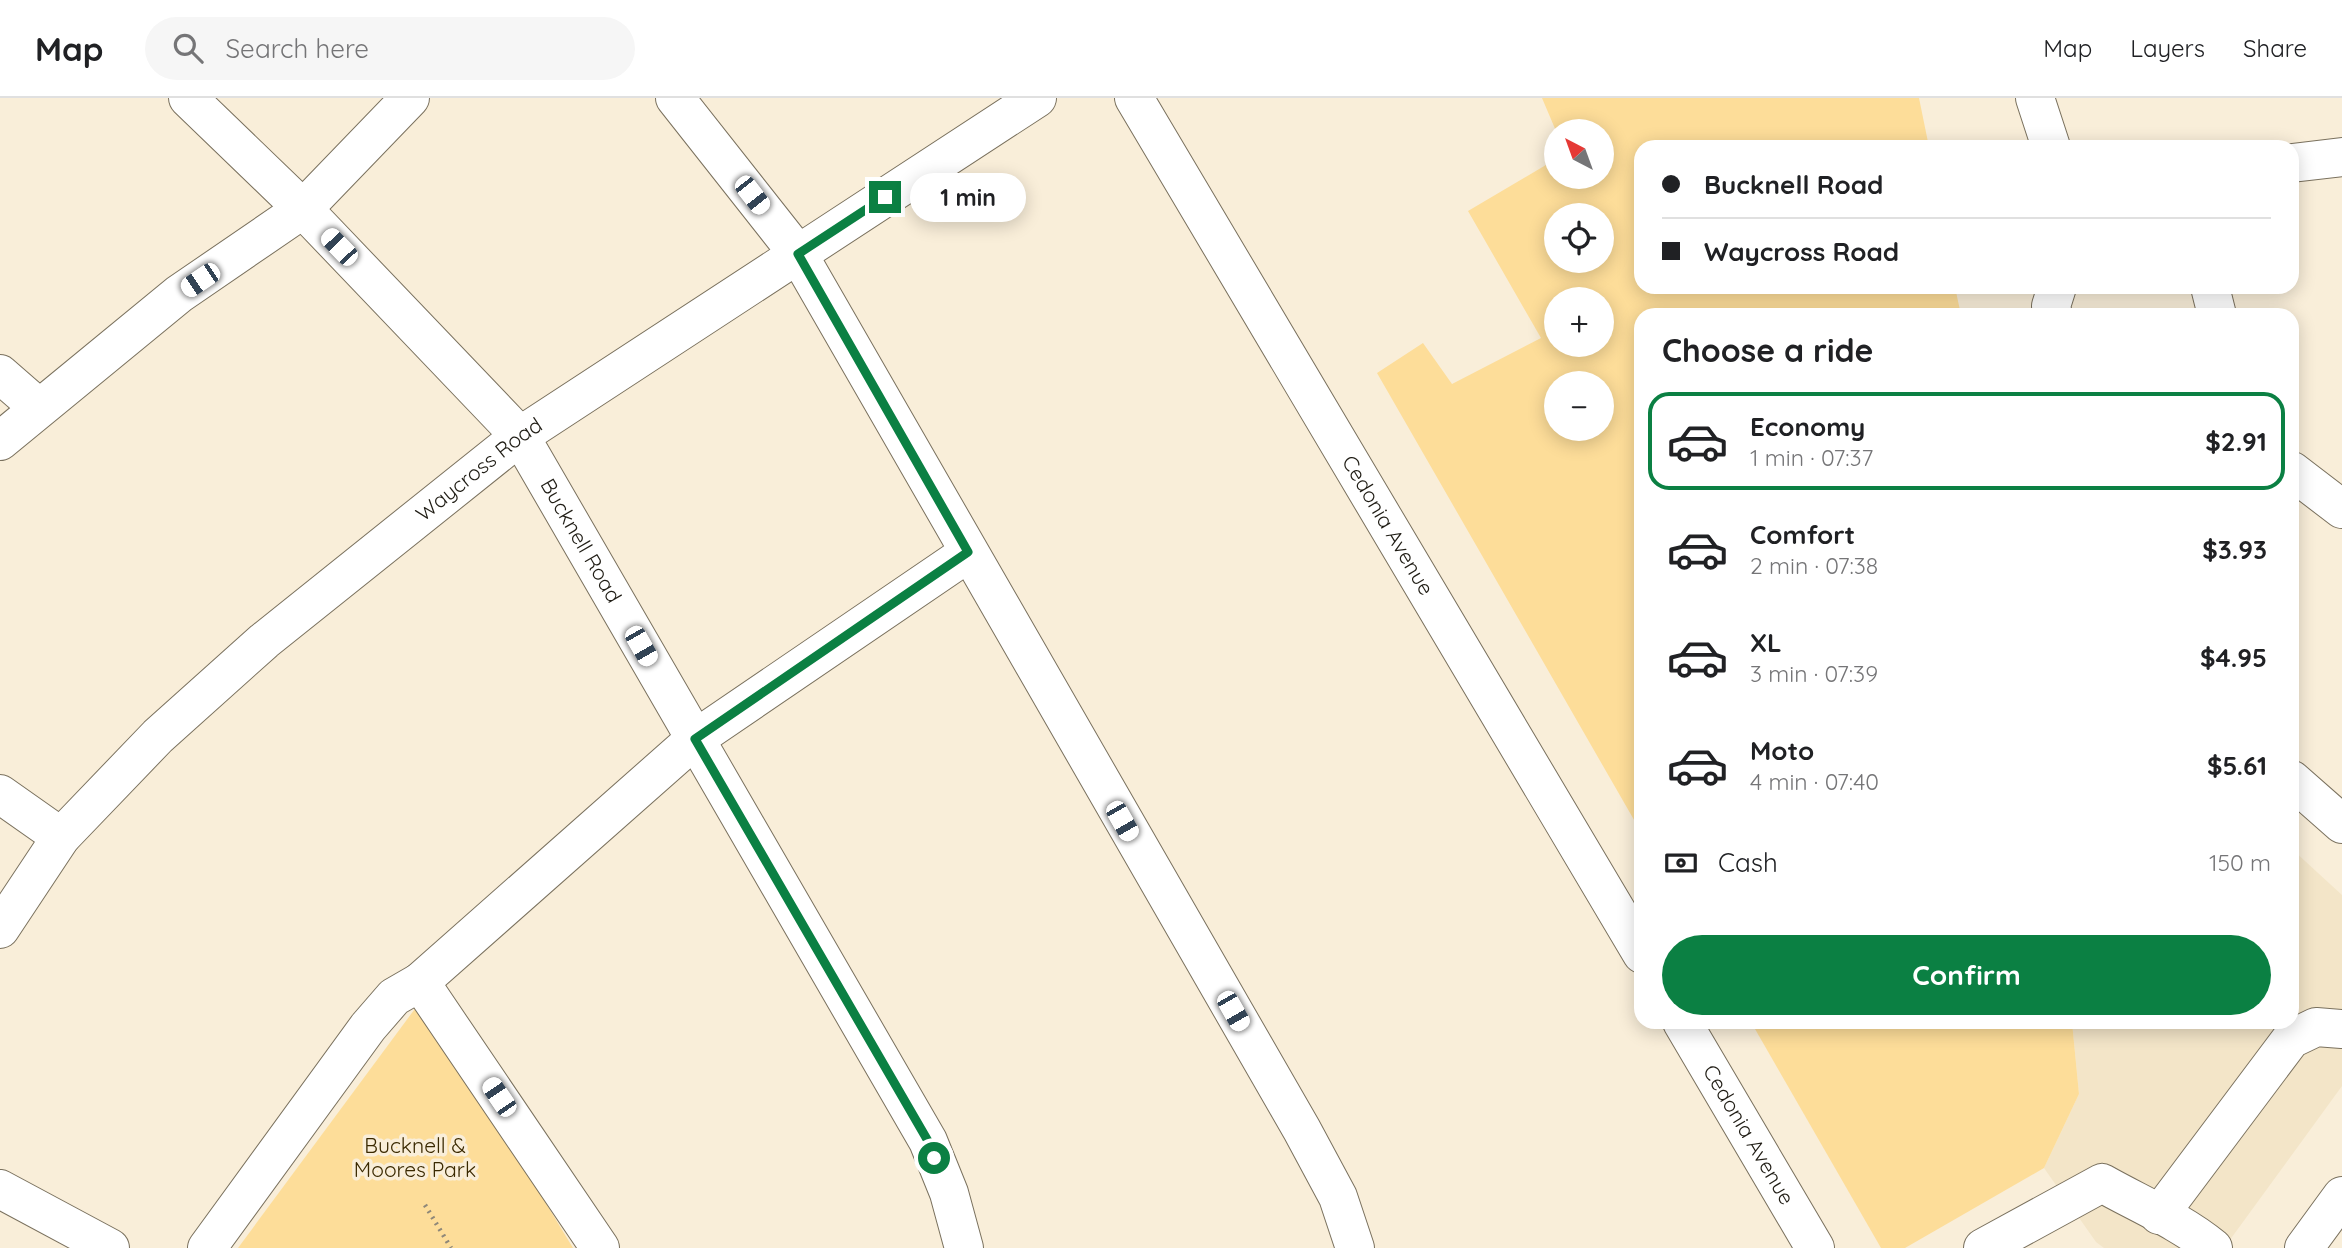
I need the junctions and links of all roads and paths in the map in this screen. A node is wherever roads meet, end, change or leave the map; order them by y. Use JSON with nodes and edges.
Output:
{"nodes":[{"id":1,"x":188,"y":98,"type":"edge"},
{"id":2,"x":411,"y":98,"type":"edge"},
{"id":3,"x":675,"y":98,"type":"edge"},
{"id":4,"x":1037,"y":98,"type":"edge"},
{"id":5,"x":1134,"y":98,"type":"edge"},
{"id":6,"x":2035,"y":98,"type":"edge"},
{"id":7,"x":2049,"y":140,"type":"edge"},
{"id":8,"x":2342,"y":157,"type":"edge"},
{"id":9,"x":2299,"y":162,"type":"edge"},
{"id":10,"x":303,"y":209,"type":"junction"},
{"id":11,"x":798,"y":254,"type":"junction"},
{"id":12,"x":0,"y":374,"type":"edge"},
{"id":13,"x":39,"y":408,"type":"junction"},
{"id":14,"x":520,"y":436,"type":"junction"},
{"id":15,"x":0,"y":441,"type":"edge"},
{"id":16,"x":2299,"y":476,"type":"edge"},
{"id":17,"x":2342,"y":509,"type":"edge"},
{"id":18,"x":968,"y":552,"type":"junction"},
{"id":19,"x":695,"y":739,"type":"junction"},
{"id":20,"x":2299,"y":786,"type":"edge"},
{"id":21,"x":0,"y":794,"type":"edge"},
{"id":22,"x":2342,"y":824,"type":"edge"},
{"id":23,"x":61,"y":837,"type":"junction"},
{"id":24,"x":0,"y":929,"type":"edge"},
{"id":25,"x":1634,"y":941,"type":"edge"},
{"id":26,"x":420,"y":982,"type":"junction"},
{"id":27,"x":2342,"y":1028,"type":"edge"},
{"id":28,"x":1686,"y":1029,"type":"edge"},
{"id":29,"x":0,"y":1189,"type":"edge"},
{"id":30,"x":2341,"y":1201,"type":"edge"},
{"id":31,"x":425,"y":1205,"type":"dead end"},
{"id":32,"x":2159,"y":1215,"type":"junction"},
{"id":33,"x":110,"y":1248,"type":"edge"},
{"id":34,"x":207,"y":1248,"type":"edge"},
{"id":35,"x":451,"y":1248,"type":"edge"},
{"id":36,"x":600,"y":1248,"type":"edge"},
{"id":37,"x":964,"y":1248,"type":"edge"},
{"id":38,"x":1355,"y":1248,"type":"edge"},
{"id":39,"x":1815,"y":1248,"type":"edge"},
{"id":40,"x":1983,"y":1248,"type":"edge"},
{"id":41,"x":2213,"y":1248,"type":"edge"},
{"id":42,"x":2304,"y":1248,"type":"edge"}],
"edges":[{"from":1,"to":10,"type":"street","name":"Bucknell Road"},
{"from":2,"to":10,"type":"street"},
{"from":3,"to":11,"type":"street"},
{"from":4,"to":11,"type":"street","name":"Waycross Road"},
{"from":5,"to":25,"type":"street","name":"Cedonia Avenue"},
{"from":6,"to":7,"type":"street"},
{"from":8,"to":9,"type":"street"},
{"from":10,"to":13,"type":"street"},
{"from":10,"to":14,"type":"street","name":"Bucknell Road"},
{"from":11,"to":14,"type":"street","name":"Waycross Road"},
{"from":11,"to":18,"type":"street"},
{"from":12,"to":13,"type":"street"},
{"from":13,"to":15,"type":"street"},
{"from":14,"to":19,"type":"street","name":"Bucknell Road"},
{"from":14,"to":23,"type":"street","name":"Waycross Road"},
{"from":16,"to":17,"type":"street"},
{"from":18,"to":19,"type":"street"},
{"from":18,"to":38,"type":"street"},
{"from":19,"to":26,"type":"street"},
{"from":19,"to":37,"type":"street","name":"Bucknell Road"},
{"from":20,"to":22,"type":"street"},
{"from":21,"to":23,"type":"street"},
{"from":23,"to":24,"type":"street","name":"Waycross Road"},
{"from":26,"to":34,"type":"street"},
{"from":26,"to":36,"type":"street"},
{"from":27,"to":32,"type":"street"},
{"from":28,"to":39,"type":"street","name":"Cedonia Avenue"},
{"from":29,"to":33,"type":"street"},
{"from":30,"to":42,"type":"street"},
{"from":31,"to":35,"type":"path"},
{"from":32,"to":40,"type":"street"},
{"from":32,"to":41,"type":"street"}]}
